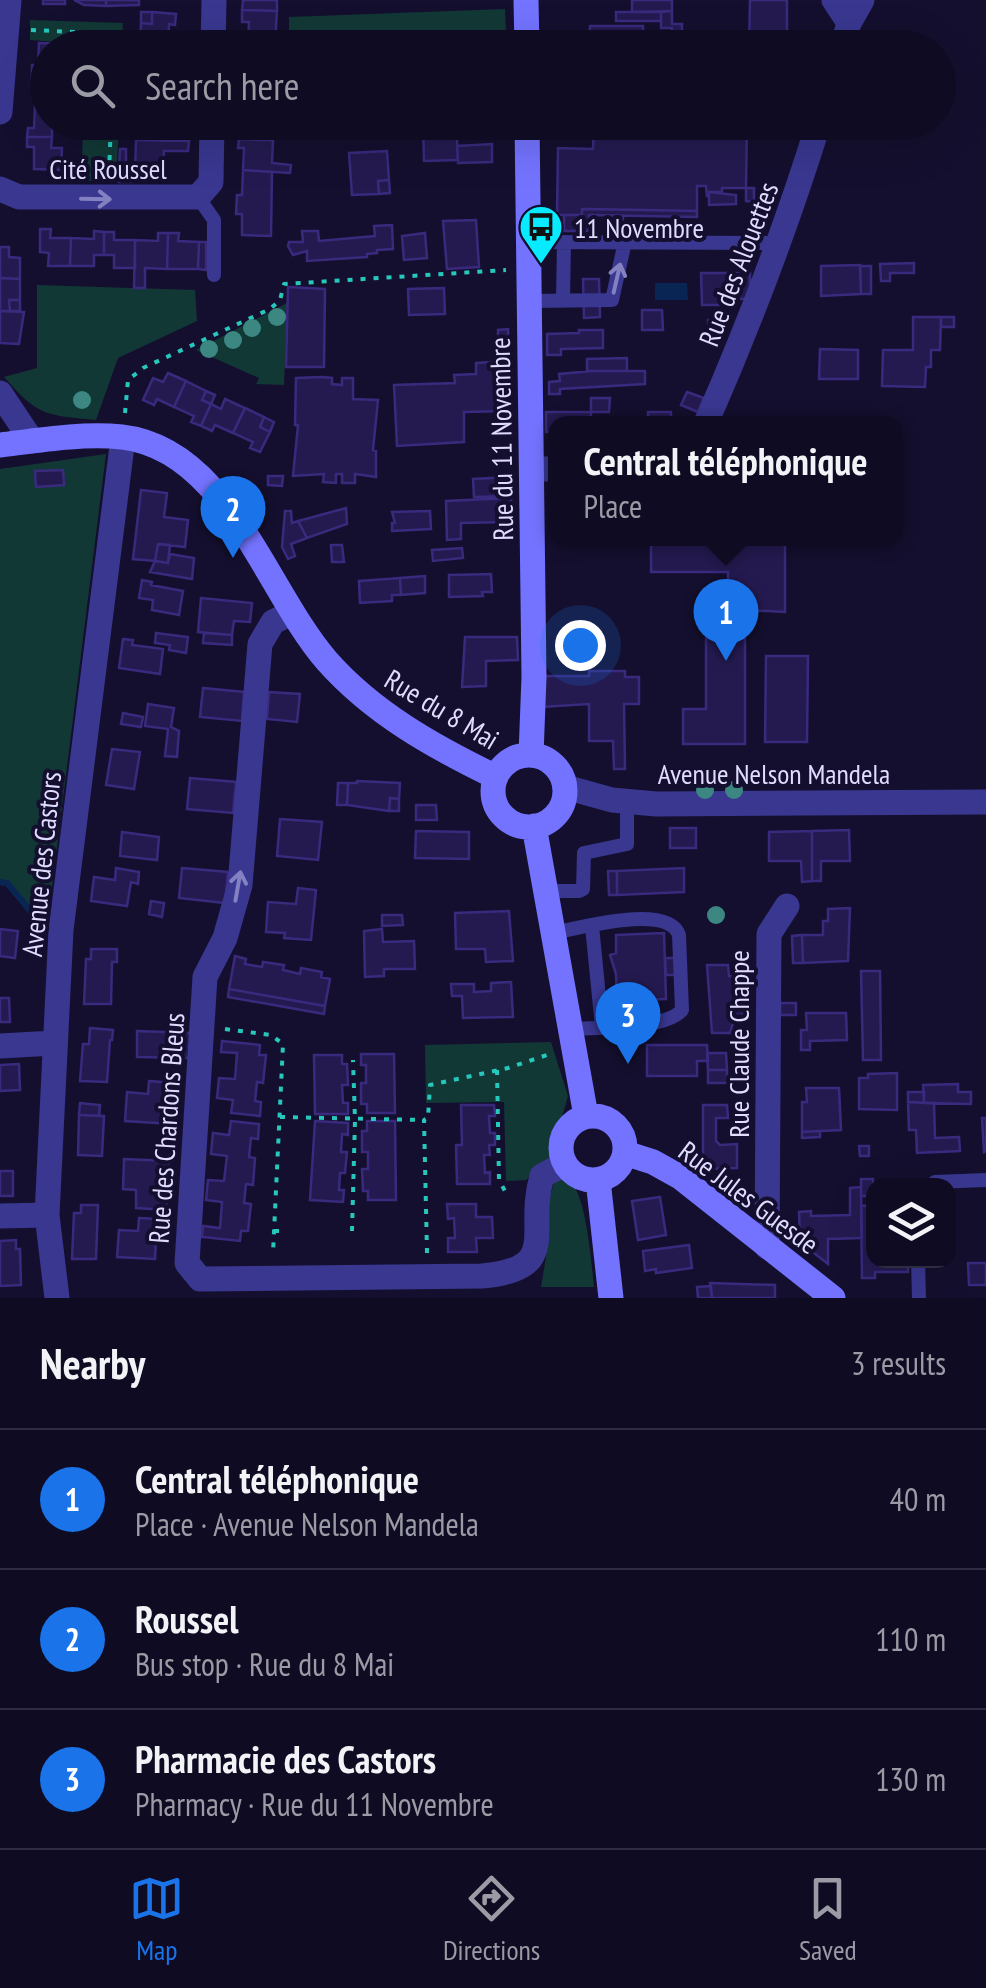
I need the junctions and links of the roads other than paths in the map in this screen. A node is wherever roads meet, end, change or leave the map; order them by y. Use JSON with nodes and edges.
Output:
{"nodes":[{"id":1,"x":10,"y":0,"type":"edge"},
{"id":2,"x":214,"y":0,"type":"edge"},
{"id":3,"x":526,"y":0,"type":"edge"},
{"id":4,"x":834,"y":0,"type":"edge"},
{"id":5,"x":851,"y":23,"type":"edge"},
{"id":6,"x":214,"y":30,"type":"edge"},
{"id":7,"x":527,"y":30,"type":"edge"},
{"id":8,"x":0,"y":112,"type":"edge"},
{"id":9,"x":212,"y":140,"type":"edge"},
{"id":10,"x":527,"y":140,"type":"edge"},
{"id":11,"x":813,"y":140,"type":"edge"},
{"id":12,"x":0,"y":189,"type":"edge"},
{"id":13,"x":198,"y":196,"type":"junction"},
{"id":14,"x":528,"y":242,"type":"junction"},
{"id":15,"x":564,"y":242,"type":"junction"},
{"id":16,"x":625,"y":242,"type":"junction"},
{"id":17,"x":779,"y":244,"type":"junction"},
{"id":18,"x":214,"y":275,"type":"dead end"},
{"id":19,"x":529,"y":301,"type":"junction"},
{"id":20,"x":563,"y":301,"type":"junction"},
{"id":21,"x":0,"y":393,"type":"edge"},
{"id":22,"x":709,"y":416,"type":"edge"},
{"id":23,"x":123,"y":438,"type":"junction"},
{"id":24,"x":32,"y":441,"type":"junction"},
{"id":25,"x":0,"y":445,"type":"edge"},
{"id":26,"x":544,"y":469,"type":"edge"},
{"id":27,"x":290,"y":614,"type":"junction"},
{"id":28,"x":531,"y":755,"type":"junction"},
{"id":29,"x":496,"y":777,"type":"junction"},
{"id":30,"x":564,"y":788,"type":"junction"},
{"id":31,"x":627,"y":802,"type":"junction"},
{"id":32,"x":986,"y":802,"type":"edge"},
{"id":33,"x":534,"y":826,"type":"junction"},
{"id":34,"x":546,"y":891,"type":"junction"},
{"id":35,"x":786,"y":906,"type":"dead end"},
{"id":36,"x":592,"y":926,"type":"junction"},
{"id":37,"x":553,"y":934,"type":"junction"},
{"id":38,"x":602,"y":1026,"type":"junction"},
{"id":39,"x":572,"y":1037,"type":"junction"},
{"id":40,"x":54,"y":1043,"type":"junction"},
{"id":41,"x":0,"y":1046,"type":"edge"},
{"id":42,"x":586,"y":1116,"type":"junction"},
{"id":43,"x":625,"y":1153,"type":"junction"},
{"id":44,"x":564,"y":1164,"type":"junction"},
{"id":45,"x":598,"y":1180,"type":"junction"},
{"id":46,"x":986,"y":1180,"type":"edge"},
{"id":47,"x":956,"y":1181,"type":"edge"},
{"id":48,"x":0,"y":1216,"type":"edge"},
{"id":49,"x":46,"y":1216,"type":"junction"},
{"id":50,"x":766,"y":1247,"type":"junction"},
{"id":51,"x":918,"y":1268,"type":"edge"},
{"id":52,"x":57,"y":1298,"type":"edge"},
{"id":53,"x":611,"y":1298,"type":"edge"},
{"id":54,"x":833,"y":1298,"type":"edge"},
{"id":55,"x":918,"y":1298,"type":"edge"}],
"edges":[{"from":1,"to":8,"type":"street"},
{"from":2,"to":6,"type":"street"},
{"from":3,"to":7,"type":"street"},
{"from":4,"to":5,"type":"street"},
{"from":9,"to":13,"type":"street","name":"Cité Roussel"},
{"from":10,"to":14,"type":"street","name":"Rue du 11 Novembre"},
{"from":11,"to":17,"type":"street","name":"Rue des Alouettes"},
{"from":12,"to":13,"type":"street","name":"Cité Roussel","one_way":true},
{"from":13,"to":18,"type":"lane"},
{"from":14,"to":15,"type":"lane"},
{"from":14,"to":19,"type":"street","name":"Rue du 11 Novembre"},
{"from":15,"to":16,"type":"lane"},
{"from":15,"to":20,"type":"lane"},
{"from":16,"to":17,"type":"lane"},
{"from":20,"to":16,"type":"lane","one_way":true},
{"from":17,"to":22,"type":"street","name":"Rue des Alouettes"},
{"from":19,"to":20,"type":"lane"},
{"from":19,"to":26,"type":"street","name":"Rue du 11 Novembre"},
{"from":21,"to":24,"type":"street"},
{"from":23,"to":24,"type":"street","name":"Rue du 8 Mai"},
{"from":23,"to":27,"type":"street","name":"Rue du 8 Mai"},
{"from":23,"to":40,"type":"street","name":"Avenue des Castors"},
{"from":24,"to":25,"type":"street","name":"Rue du 8 Mai"},
{"from":26,"to":28,"type":"street","name":"Rue du 11 Novembre"},
{"from":27,"to":29,"type":"street","name":"Rue du 8 Mai"},
{"from":44,"to":27,"type":"street","name":"Rue des Chardons Bleus","one_way":true},
{"from":28,"to":29,"type":"street"},
{"from":28,"to":30,"type":"street"},
{"from":29,"to":33,"type":"street"},
{"from":30,"to":31,"type":"street","name":"Avenue Nelson Mandela"},
{"from":30,"to":33,"type":"street"},
{"from":31,"to":32,"type":"street","name":"Avenue Nelson Mandela"},
{"from":31,"to":34,"type":"lane"},
{"from":33,"to":34,"type":"street"},
{"from":34,"to":37,"type":"street"},
{"from":35,"to":50,"type":"street","name":"Rue Claude Chappe"},
{"from":36,"to":37,"type":"lane"},
{"from":36,"to":38,"type":"lane"},
{"from":36,"to":38,"type":"lane"},
{"from":37,"to":39,"type":"street"},
{"from":38,"to":39,"type":"lane"},
{"from":39,"to":42,"type":"street"},
{"from":40,"to":41,"type":"street"},
{"from":40,"to":49,"type":"street","name":"Avenue des Castors"},
{"from":42,"to":43,"type":"street"},
{"from":42,"to":44,"type":"street"},
{"from":43,"to":45,"type":"street"},
{"from":43,"to":50,"type":"street","name":"Rue Jules Guesde"},
{"from":44,"to":45,"type":"street"},
{"from":45,"to":53,"type":"street"},
{"from":46,"to":47,"type":"lane"},
{"from":48,"to":49,"type":"street"},
{"from":49,"to":52,"type":"street","name":"Avenue des Castors"},
{"from":50,"to":54,"type":"street","name":"Rue Jules Guesde"},
{"from":51,"to":55,"type":"lane"}]}
